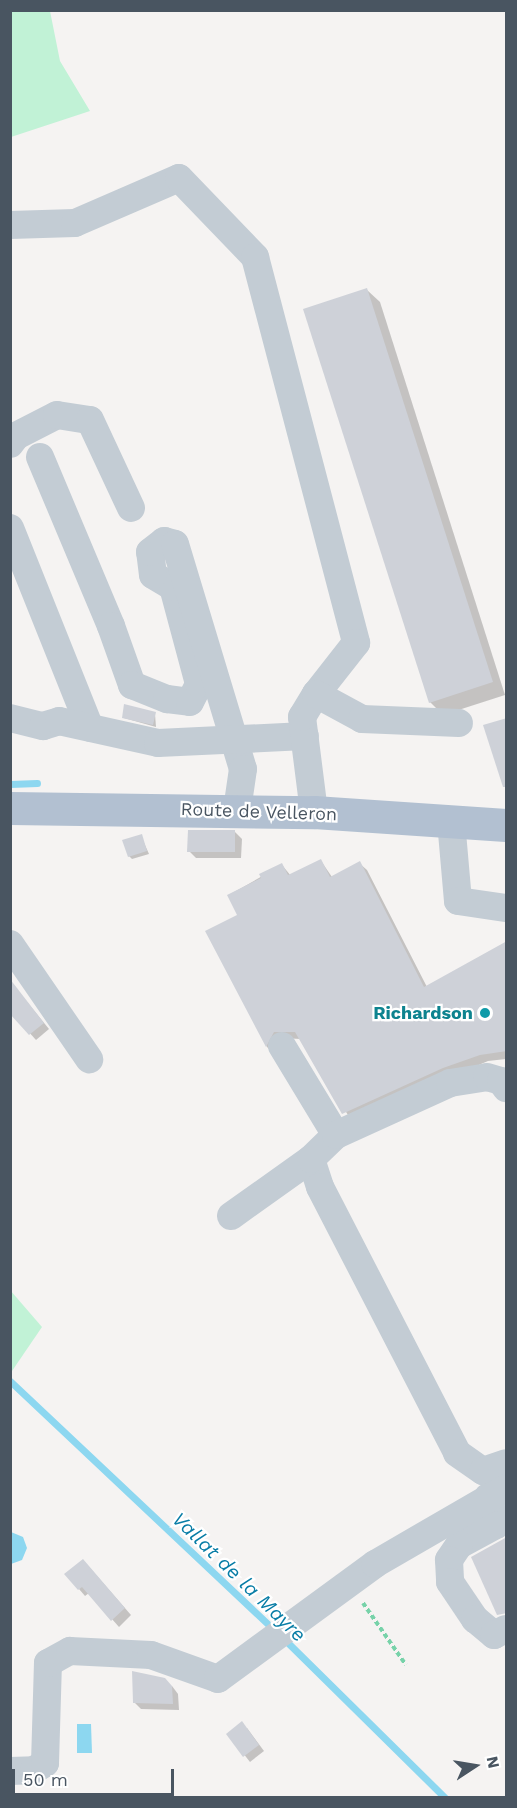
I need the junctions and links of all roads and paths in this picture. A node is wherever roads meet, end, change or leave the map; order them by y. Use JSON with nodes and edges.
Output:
{"nodes":[{"id":1,"x":10,"y":225,"type":"edge"},
{"id":2,"x":10,"y":444,"type":"edge"},
{"id":3,"x":40,"y":457,"type":"dead end"},
{"id":4,"x":131,"y":508,"type":"dead end"},
{"id":5,"x":10,"y":528,"type":"edge"},
{"id":6,"x":316,"y":694,"type":"junction"},
{"id":7,"x":10,"y":718,"type":"edge"},
{"id":8,"x":459,"y":723,"type":"dead end"},
{"id":9,"x":90,"y":728,"type":"junction"},
{"id":10,"x":305,"y":736,"type":"junction"},
{"id":11,"x":234,"y":739,"type":"junction"},
{"id":12,"x":10,"y":808,"type":"edge"},
{"id":13,"x":237,"y":810,"type":"junction"},
{"id":14,"x":314,"y":812,"type":"junction"},
{"id":15,"x":451,"y":821,"type":"junction"},
{"id":16,"x":507,"y":825,"type":"edge"},
{"id":17,"x":507,"y":908,"type":"edge"},
{"id":18,"x":10,"y":944,"type":"edge"},
{"id":19,"x":282,"y":1046,"type":"dead end"},
{"id":20,"x":89,"y":1059,"type":"dead end"},
{"id":21,"x":507,"y":1088,"type":"edge"},
{"id":22,"x":336,"y":1135,"type":"junction"},
{"id":23,"x":311,"y":1159,"type":"junction"},
{"id":24,"x":231,"y":1216,"type":"dead end"},
{"id":25,"x":507,"y":1463,"type":"edge"},
{"id":26,"x":497,"y":1492,"type":"edge"},
{"id":27,"x":501,"y":1523,"type":"edge"},
{"id":28,"x":351,"y":1581,"type":"junction"},
{"id":29,"x":507,"y":1629,"type":"edge"},
{"id":30,"x":406,"y":1665,"type":"dead end"},
{"id":31,"x":10,"y":1771,"type":"edge"}],
"edges":[{"from":1,"to":6,"type":"lane"},
{"from":2,"to":4,"type":"lane"},
{"from":3,"to":11,"type":"lane"},
{"from":5,"to":9,"type":"lane"},
{"from":6,"to":8,"type":"lane"},
{"from":6,"to":10,"type":"lane"},
{"from":7,"to":9,"type":"lane"},
{"from":9,"to":11,"type":"lane"},
{"from":10,"to":11,"type":"lane"},
{"from":10,"to":14,"type":"lane"},
{"from":11,"to":13,"type":"lane"},
{"from":12,"to":13,"type":"main road","name":"Route de Velleron"},
{"from":13,"to":14,"type":"main road","name":"Route de Velleron"},
{"from":14,"to":15,"type":"main road","name":"Route de Velleron"},
{"from":15,"to":16,"type":"main road","name":"Route de Velleron"},
{"from":15,"to":17,"type":"lane"},
{"from":18,"to":20,"type":"lane"},
{"from":19,"to":22,"type":"lane"},
{"from":21,"to":22,"type":"lane"},
{"from":22,"to":23,"type":"lane"},
{"from":23,"to":24,"type":"lane"},
{"from":23,"to":25,"type":"lane"},
{"from":26,"to":27,"type":"lane"},
{"from":26,"to":28,"type":"lane"},
{"from":27,"to":29,"type":"lane"},
{"from":28,"to":30,"type":"path"},
{"from":28,"to":31,"type":"lane"}]}
